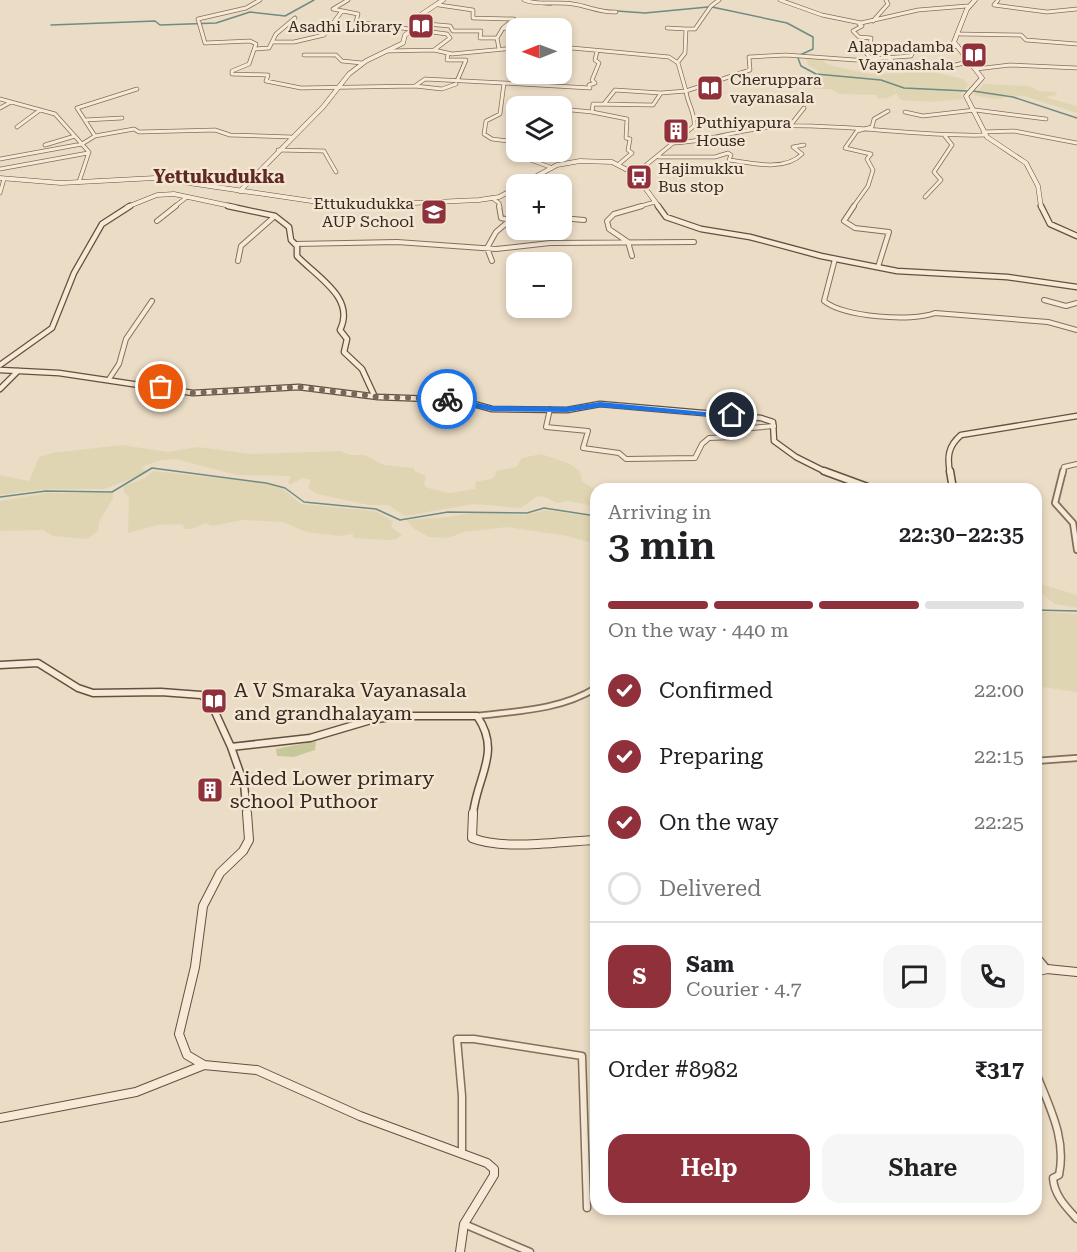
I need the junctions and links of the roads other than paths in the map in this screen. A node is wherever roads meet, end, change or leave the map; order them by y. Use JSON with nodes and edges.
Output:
{"nodes":[{"id":1,"x":260,"y":0,"type":"edge"},
{"id":2,"x":348,"y":0,"type":"edge"},
{"id":3,"x":443,"y":0,"type":"edge"},
{"id":4,"x":524,"y":0,"type":"edge"},
{"id":5,"x":719,"y":0,"type":"edge"},
{"id":6,"x":780,"y":0,"type":"edge"},
{"id":7,"x":886,"y":0,"type":"edge"},
{"id":8,"x":975,"y":0,"type":"edge"},
{"id":9,"x":998,"y":0,"type":"edge"},
{"id":10,"x":439,"y":5,"type":"junction"},
{"id":11,"x":967,"y":6,"type":"junction"},
{"id":12,"x":1077,"y":9,"type":"edge"},
{"id":13,"x":342,"y":11,"type":"junction"},
{"id":14,"x":616,"y":12,"type":"dead end"},
{"id":15,"x":295,"y":18,"type":"dead end"},
{"id":16,"x":873,"y":21,"type":"junction"},
{"id":17,"x":416,"y":23,"type":"junction"},
{"id":18,"x":858,"y":23,"type":"junction"},
{"id":19,"x":503,"y":28,"type":"junction"},
{"id":20,"x":506,"y":28,"type":"edge"},
{"id":21,"x":667,"y":28,"type":"dead end"},
{"id":22,"x":686,"y":28,"type":"junction"},
{"id":23,"x":414,"y":29,"type":"junction"},
{"id":24,"x":960,"y":34,"type":"junction"},
{"id":25,"x":497,"y":38,"type":"junction"},
{"id":26,"x":272,"y":42,"type":"junction"},
{"id":27,"x":1077,"y":44,"type":"edge"},
{"id":28,"x":958,"y":46,"type":"junction"},
{"id":29,"x":255,"y":48,"type":"junction"},
{"id":30,"x":572,"y":48,"type":"edge"},
{"id":31,"x":499,"y":49,"type":"junction"},
{"id":32,"x":506,"y":49,"type":"edge"},
{"id":33,"x":434,"y":50,"type":"junction"},
{"id":34,"x":388,"y":51,"type":"junction"},
{"id":35,"x":597,"y":51,"type":"junction"},
{"id":36,"x":448,"y":54,"type":"junction"},
{"id":37,"x":304,"y":55,"type":"dead end"},
{"id":38,"x":886,"y":56,"type":"junction"},
{"id":39,"x":871,"y":59,"type":"junction"},
{"id":40,"x":678,"y":62,"type":"junction"},
{"id":41,"x":970,"y":62,"type":"junction"},
{"id":42,"x":362,"y":63,"type":"junction"},
{"id":43,"x":1077,"y":68,"type":"edge"},
{"id":44,"x":976,"y":69,"type":"junction"},
{"id":45,"x":457,"y":81,"type":"junction"},
{"id":46,"x":477,"y":83,"type":"junction"},
{"id":47,"x":504,"y":83,"type":"junction"},
{"id":48,"x":415,"y":86,"type":"junction"},
{"id":49,"x":338,"y":87,"type":"junction"},
{"id":50,"x":137,"y":90,"type":"dead end"},
{"id":51,"x":686,"y":91,"type":"junction"},
{"id":52,"x":661,"y":93,"type":"junction"},
{"id":53,"x":0,"y":99,"type":"edge"},
{"id":54,"x":11,"y":102,"type":"junction"},
{"id":55,"x":604,"y":104,"type":"junction"},
{"id":56,"x":0,"y":108,"type":"edge"},
{"id":57,"x":804,"y":108,"type":"dead end"},
{"id":58,"x":40,"y":110,"type":"junction"},
{"id":59,"x":572,"y":110,"type":"edge"},
{"id":60,"x":974,"y":110,"type":"junction"},
{"id":61,"x":888,"y":111,"type":"dead end"},
{"id":62,"x":592,"y":112,"type":"junction"},
{"id":63,"x":905,"y":112,"type":"dead end"},
{"id":64,"x":122,"y":118,"type":"dead end"},
{"id":65,"x":1046,"y":119,"type":"dead end"},
{"id":66,"x":85,"y":120,"type":"junction"},
{"id":67,"x":16,"y":127,"type":"dead end"},
{"id":68,"x":789,"y":127,"type":"junction"},
{"id":69,"x":857,"y":131,"type":"junction"},
{"id":70,"x":984,"y":133,"type":"junction"},
{"id":71,"x":75,"y":136,"type":"junction"},
{"id":72,"x":94,"y":136,"type":"junction"},
{"id":73,"x":945,"y":136,"type":"junction"},
{"id":74,"x":291,"y":137,"type":"junction"},
{"id":75,"x":506,"y":141,"type":"edge"},
{"id":76,"x":674,"y":143,"type":"junction"},
{"id":77,"x":1077,"y":143,"type":"edge"},
{"id":78,"x":82,"y":144,"type":"junction"},
{"id":79,"x":45,"y":145,"type":"dead end"},
{"id":80,"x":804,"y":145,"type":"dead end"},
{"id":81,"x":278,"y":150,"type":"junction"},
{"id":82,"x":88,"y":153,"type":"junction"},
{"id":83,"x":659,"y":157,"type":"junction"},
{"id":84,"x":0,"y":159,"type":"edge"},
{"id":85,"x":536,"y":162,"type":"edge"},
{"id":86,"x":619,"y":164,"type":"junction"},
{"id":87,"x":549,"y":167,"type":"junction"},
{"id":88,"x":0,"y":169,"type":"edge"},
{"id":89,"x":336,"y":172,"type":"dead end"},
{"id":90,"x":538,"y":174,"type":"edge"},
{"id":91,"x":635,"y":174,"type":"junction"},
{"id":92,"x":2,"y":178,"type":"edge"},
{"id":93,"x":79,"y":182,"type":"junction"},
{"id":94,"x":219,"y":189,"type":"junction"},
{"id":95,"x":240,"y":191,"type":"junction"},
{"id":96,"x":506,"y":192,"type":"edge"},
{"id":97,"x":0,"y":193,"type":"edge"},
{"id":98,"x":187,"y":196,"type":"junction"},
{"id":99,"x":925,"y":197,"type":"dead end"},
{"id":100,"x":492,"y":198,"type":"junction"},
{"id":101,"x":207,"y":200,"type":"junction"},
{"id":102,"x":656,"y":202,"type":"junction"},
{"id":103,"x":275,"y":216,"type":"junction"},
{"id":104,"x":506,"y":219,"type":"edge"},
{"id":105,"x":572,"y":219,"type":"edge"},
{"id":106,"x":584,"y":220,"type":"dead end"},
{"id":107,"x":157,"y":221,"type":"dead end"},
{"id":108,"x":506,"y":223,"type":"edge"},
{"id":109,"x":1077,"y":236,"type":"edge"},
{"id":110,"x":628,"y":242,"type":"junction"},
{"id":111,"x":694,"y":242,"type":"dead end"},
{"id":112,"x":295,"y":244,"type":"junction"},
{"id":113,"x":487,"y":248,"type":"junction"},
{"id":114,"x":632,"y":256,"type":"dead end"},
{"id":115,"x":835,"y":259,"type":"junction"},
{"id":116,"x":238,"y":261,"type":"dead end"},
{"id":117,"x":492,"y":261,"type":"dead end"},
{"id":118,"x":878,"y":267,"type":"junction"},
{"id":119,"x":1077,"y":287,"type":"edge"},
{"id":120,"x":1044,"y":300,"type":"dead end"},
{"id":121,"x":152,"y":302,"type":"dead end"},
{"id":122,"x":1077,"y":303,"type":"edge"},
{"id":123,"x":1077,"y":330,"type":"edge"},
{"id":124,"x":0,"y":364,"type":"edge"},
{"id":125,"x":0,"y":370,"type":"edge"},
{"id":126,"x":18,"y":371,"type":"junction"},
{"id":127,"x":109,"y":379,"type":"junction"},
{"id":128,"x":0,"y":389,"type":"edge"},
{"id":129,"x":374,"y":395,"type":"junction"},
{"id":130,"x":550,"y":409,"type":"junction"},
{"id":131,"x":1077,"y":416,"type":"edge"},
{"id":132,"x":774,"y":426,"type":"junction"},
{"id":133,"x":1077,"y":464,"type":"edge"},
{"id":134,"x":857,"y":483,"type":"edge"},
{"id":135,"x":952,"y":483,"type":"edge"},
{"id":136,"x":1077,"y":550,"type":"edge"},
{"id":137,"x":0,"y":665,"type":"edge"},
{"id":138,"x":590,"y":692,"type":"edge"},
{"id":139,"x":477,"y":716,"type":"junction"},
{"id":140,"x":231,"y":747,"type":"junction"},
{"id":141,"x":1077,"y":758,"type":"edge"},
{"id":142,"x":1042,"y":760,"type":"edge"},
{"id":143,"x":590,"y":840,"type":"edge"},
{"id":144,"x":1042,"y":963,"type":"edge"},
{"id":145,"x":1047,"y":969,"type":"junction"},
{"id":146,"x":1042,"y":970,"type":"edge"},
{"id":147,"x":1077,"y":972,"type":"edge"},
{"id":148,"x":204,"y":1065,"type":"junction"},
{"id":149,"x":1042,"y":1089,"type":"edge"},
{"id":150,"x":0,"y":1118,"type":"edge"},
{"id":151,"x":462,"y":1152,"type":"junction"},
{"id":152,"x":587,"y":1208,"type":"dead end"},
{"id":153,"x":1077,"y":1219,"type":"edge"},
{"id":154,"x":464,"y":1224,"type":"junction"},
{"id":155,"x":460,"y":1252,"type":"edge"},
{"id":156,"x":530,"y":1252,"type":"edge"}],
"edges":[{"from":1,"to":29,"type":"street"},
{"from":2,"to":13,"type":"street"},
{"from":3,"to":10,"type":"main road"},
{"from":4,"to":14,"type":"street"},
{"from":5,"to":22,"type":"street"},
{"from":6,"to":18,"type":"street"},
{"from":7,"to":16,"type":"street"},
{"from":8,"to":11,"type":"main road"},
{"from":9,"to":12,"type":"street"},
{"from":10,"to":17,"type":"main road"},
{"from":10,"to":19,"type":"street"},
{"from":11,"to":16,"type":"street"},
{"from":11,"to":24,"type":"main road"},
{"from":13,"to":23,"type":"street"},
{"from":13,"to":26,"type":"street"},
{"from":15,"to":26,"type":"street"},
{"from":16,"to":18,"type":"street"},
{"from":17,"to":23,"type":"main road"},
{"from":17,"to":25,"type":"street"},
{"from":18,"to":39,"type":"street"},
{"from":19,"to":20,"type":"street"},
{"from":19,"to":25,"type":"street"},
{"from":21,"to":22,"type":"street"},
{"from":22,"to":40,"type":"street"},
{"from":23,"to":33,"type":"street"},
{"from":23,"to":34,"type":"main road"},
{"from":24,"to":27,"type":"street"},
{"from":24,"to":28,"type":"main road"},
{"from":25,"to":31,"type":"street"},
{"from":26,"to":29,"type":"street"},
{"from":28,"to":38,"type":"street"},
{"from":28,"to":41,"type":"main road"},
{"from":29,"to":49,"type":"street"},
{"from":30,"to":35,"type":"street"},
{"from":31,"to":32,"type":"street"},
{"from":31,"to":36,"type":"street"},
{"from":33,"to":34,"type":"street"},
{"from":33,"to":36,"type":"street"},
{"from":34,"to":42,"type":"main road"},
{"from":35,"to":40,"type":"street"},
{"from":35,"to":47,"type":"street"},
{"from":36,"to":45,"type":"street"},
{"from":37,"to":42,"type":"street"},
{"from":38,"to":39,"type":"street"},
{"from":38,"to":41,"type":"street"},
{"from":39,"to":51,"type":"street"},
{"from":40,"to":51,"type":"street"},
{"from":41,"to":44,"type":"main road"},
{"from":42,"to":49,"type":"main road"},
{"from":43,"to":44,"type":"street"},
{"from":44,"to":60,"type":"main road"},
{"from":45,"to":46,"type":"street"},
{"from":45,"to":48,"type":"street"},
{"from":46,"to":47,"type":"street"},
{"from":46,"to":48,"type":"street"},
{"from":47,"to":75,"type":"street"},
{"from":48,"to":49,"type":"street"},
{"from":49,"to":74,"type":"main road"},
{"from":50,"to":66,"type":"street"},
{"from":51,"to":52,"type":"street"},
{"from":51,"to":76,"type":"street"},
{"from":52,"to":55,"type":"street"},
{"from":52,"to":55,"type":"street"},
{"from":53,"to":54,"type":"street"},
{"from":54,"to":56,"type":"street"},
{"from":54,"to":58,"type":"street"},
{"from":55,"to":62,"type":"street"},
{"from":57,"to":68,"type":"street"},
{"from":58,"to":67,"type":"street"},
{"from":58,"to":71,"type":"street"},
{"from":59,"to":62,"type":"street"},
{"from":60,"to":63,"type":"street"},
{"from":60,"to":65,"type":"street"},
{"from":60,"to":70,"type":"main road"},
{"from":61,"to":69,"type":"street"},
{"from":62,"to":86,"type":"street"},
{"from":64,"to":66,"type":"street"},
{"from":66,"to":72,"type":"street"},
{"from":68,"to":69,"type":"street"},
{"from":68,"to":76,"type":"street"},
{"from":69,"to":73,"type":"street"},
{"from":69,"to":118,"type":"street"},
{"from":70,"to":73,"type":"street"},
{"from":70,"to":77,"type":"street"},
{"from":70,"to":109,"type":"main road"},
{"from":71,"to":78,"type":"street"},
{"from":71,"to":79,"type":"street"},
{"from":72,"to":74,"type":"street"},
{"from":72,"to":78,"type":"street"},
{"from":73,"to":99,"type":"street"},
{"from":74,"to":81,"type":"main road"},
{"from":76,"to":83,"type":"street"},
{"from":78,"to":82,"type":"street"},
{"from":78,"to":84,"type":"street"},
{"from":80,"to":83,"type":"street"},
{"from":81,"to":89,"type":"street"},
{"from":81,"to":95,"type":"main road"},
{"from":82,"to":88,"type":"street"},
{"from":82,"to":93,"type":"street"},
{"from":83,"to":91,"type":"street"},
{"from":85,"to":87,"type":"street"},
{"from":86,"to":87,"type":"main road"},
{"from":86,"to":91,"type":"main road"},
{"from":87,"to":90,"type":"main road"},
{"from":91,"to":102,"type":"main road"},
{"from":92,"to":93,"type":"main road"},
{"from":92,"to":97,"type":"street"},
{"from":93,"to":94,"type":"main road"},
{"from":94,"to":95,"type":"main road"},
{"from":94,"to":101,"type":"main road"},
{"from":95,"to":100,"type":"main road"},
{"from":96,"to":100,"type":"main road"},
{"from":98,"to":101,"type":"main road"},
{"from":98,"to":107,"type":"street"},
{"from":98,"to":124,"type":"main road"},
{"from":100,"to":104,"type":"street"},
{"from":101,"to":103,"type":"main road"},
{"from":102,"to":110,"type":"street"},
{"from":102,"to":115,"type":"main road"},
{"from":103,"to":112,"type":"main road"},
{"from":103,"to":116,"type":"street"},
{"from":105,"to":106,"type":"street"},
{"from":108,"to":113,"type":"street"},
{"from":110,"to":111,"type":"street"},
{"from":110,"to":113,"type":"street"},
{"from":110,"to":114,"type":"street"},
{"from":112,"to":113,"type":"street"},
{"from":112,"to":129,"type":"main road"},
{"from":113,"to":117,"type":"street"},
{"from":115,"to":118,"type":"main road"},
{"from":115,"to":123,"type":"street"},
{"from":118,"to":119,"type":"main road"},
{"from":120,"to":122,"type":"street"},
{"from":121,"to":127,"type":"street"},
{"from":125,"to":126,"type":"main road"},
{"from":126,"to":127,"type":"main road"},
{"from":126,"to":128,"type":"main road"},
{"from":127,"to":129,"type":"main road"},
{"from":129,"to":130,"type":"main road"},
{"from":130,"to":132,"type":"main road"},
{"from":130,"to":132,"type":"street"},
{"from":131,"to":135,"type":"main road"},
{"from":132,"to":134,"type":"main road"},
{"from":133,"to":136,"type":"street"},
{"from":137,"to":140,"type":"main road"},
{"from":138,"to":139,"type":"street"},
{"from":139,"to":140,"type":"main road"},
{"from":139,"to":143,"type":"main road"},
{"from":140,"to":148,"type":"main road"},
{"from":141,"to":142,"type":"street"},
{"from":144,"to":145,"type":"street"},
{"from":145,"to":146,"type":"main road"},
{"from":145,"to":147,"type":"main road"},
{"from":148,"to":150,"type":"main road"},
{"from":148,"to":151,"type":"main road"},
{"from":149,"to":153,"type":"street"},
{"from":151,"to":152,"type":"street"},
{"from":151,"to":154,"type":"main road"},
{"from":154,"to":155,"type":"main road"},
{"from":154,"to":156,"type":"street"}]}
